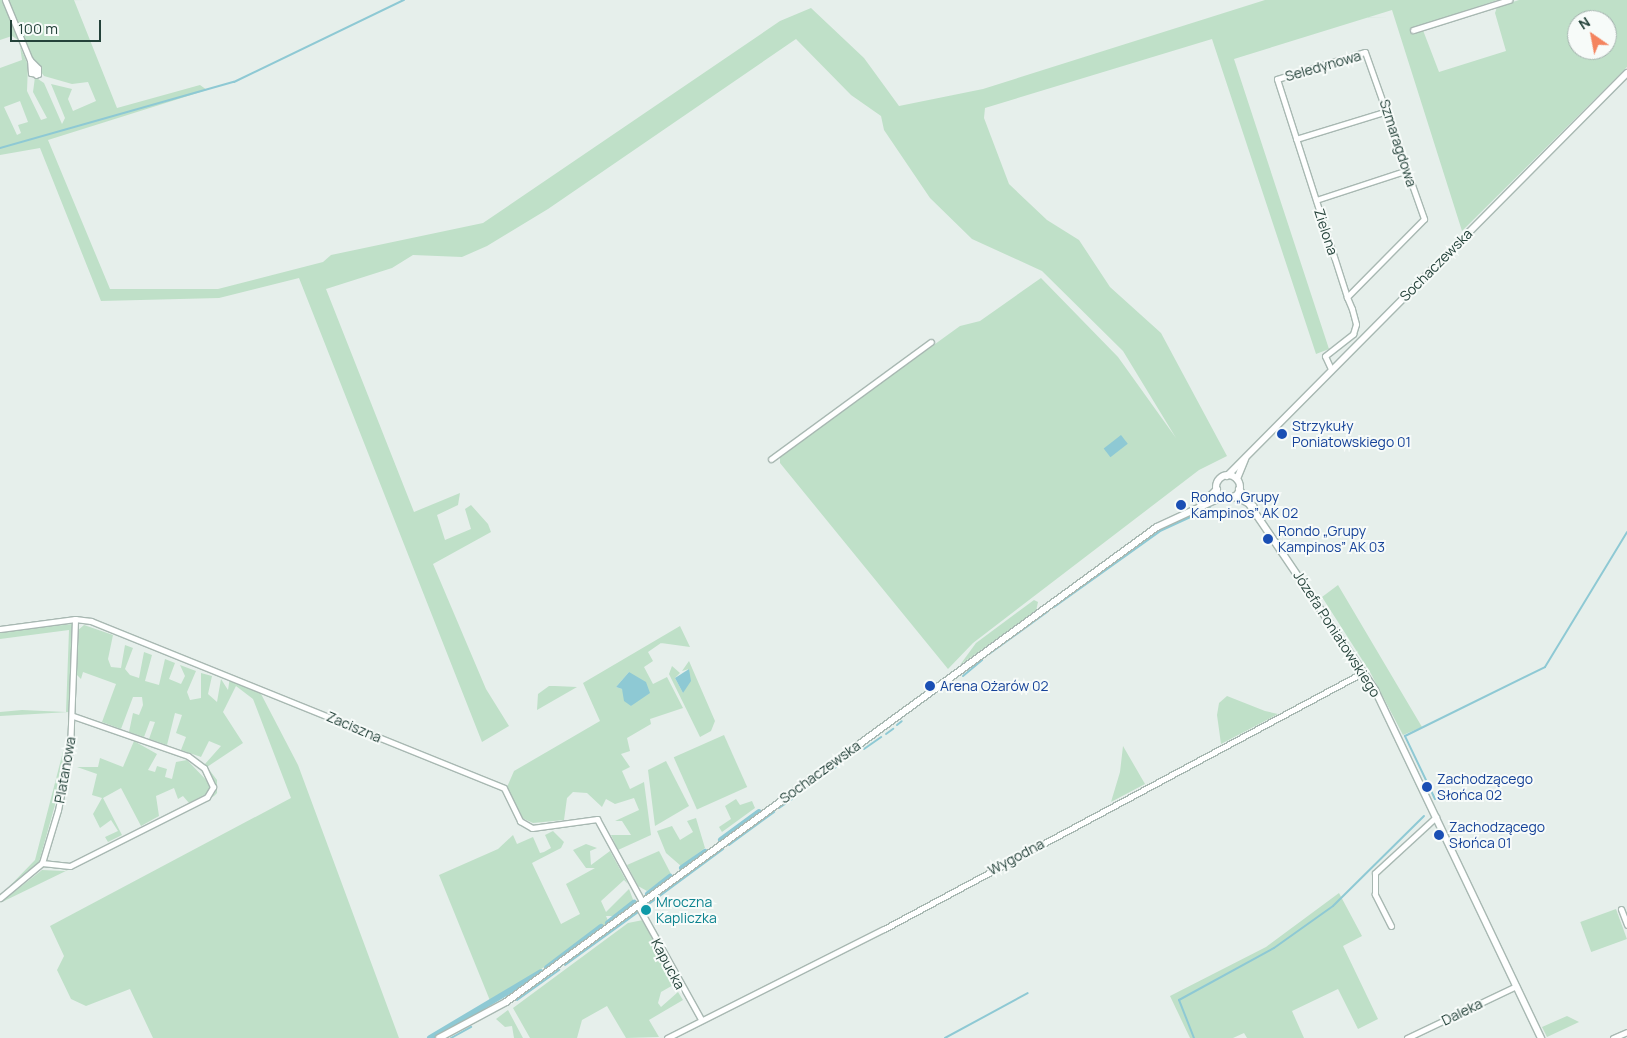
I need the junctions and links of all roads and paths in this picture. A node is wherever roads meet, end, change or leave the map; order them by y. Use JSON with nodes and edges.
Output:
{"nodes":[{"id":1,"x":5,"y":0,"type":"edge"},
{"id":2,"x":1509,"y":0,"type":"edge"},
{"id":3,"x":1414,"y":30,"type":"dead end"},
{"id":4,"x":1368,"y":54,"type":"joint"},
{"id":5,"x":1627,"y":74,"type":"edge"},
{"id":6,"x":36,"y":75,"type":"dead end"},
{"id":7,"x":1277,"y":79,"type":"joint"},
{"id":8,"x":1388,"y":110,"type":"junction"},
{"id":9,"x":1296,"y":139,"type":"junction"},
{"id":10,"x":1407,"y":170,"type":"junction"},
{"id":11,"x":1316,"y":200,"type":"junction"},
{"id":12,"x":1347,"y":297,"type":"junction"},
{"id":13,"x":931,"y":342,"type":"dead end"},
{"id":14,"x":1331,"y":370,"type":"junction"},
{"id":15,"x":1246,"y":457,"type":"junction"},
{"id":16,"x":771,"y":458,"type":"dead end"},
{"id":17,"x":1227,"y":476,"type":"junction"},
{"id":18,"x":1237,"y":479,"type":"junction"},
{"id":19,"x":1217,"y":489,"type":"junction"},
{"id":20,"x":1240,"y":489,"type":"junction"},
{"id":21,"x":1235,"y":496,"type":"junction"},
{"id":22,"x":1222,"y":497,"type":"junction"},
{"id":23,"x":1200,"y":506,"type":"junction"},
{"id":24,"x":1253,"y":506,"type":"junction"},
{"id":25,"x":75,"y":619,"type":"junction"},
{"id":26,"x":0,"y":629,"type":"edge"},
{"id":27,"x":1364,"y":672,"type":"junction"},
{"id":28,"x":73,"y":716,"type":"junction"},
{"id":29,"x":1436,"y":817,"type":"junction"},
{"id":30,"x":42,"y":863,"type":"junction"},
{"id":31,"x":0,"y":898,"type":"edge"},
{"id":32,"x":640,"y":904,"type":"junction"},
{"id":33,"x":1621,"y":909,"type":"dead end"},
{"id":34,"x":1627,"y":925,"type":"edge"},
{"id":35,"x":1390,"y":926,"type":"dead end"},
{"id":36,"x":1516,"y":986,"type":"junction"},
{"id":37,"x":702,"y":1019,"type":"junction"},
{"id":38,"x":1627,"y":1032,"type":"edge"},
{"id":39,"x":439,"y":1038,"type":"edge"},
{"id":40,"x":667,"y":1038,"type":"edge"},
{"id":41,"x":1407,"y":1038,"type":"edge"},
{"id":42,"x":1541,"y":1038,"type":"edge"},
{"id":43,"x":1614,"y":1038,"type":"edge"}],
"edges":[{"from":1,"to":6,"type":"street"},
{"from":2,"to":3,"type":"street"},
{"from":4,"to":7,"type":"street","name":"Seledynowa"},
{"from":4,"to":8,"type":"street","name":"Szmaragdowa"},
{"from":5,"to":14,"type":"street","name":"Sochaczewska"},
{"from":7,"to":9,"type":"street","name":"Zielona"},
{"from":8,"to":9,"type":"street"},
{"from":8,"to":10,"type":"street","name":"Szmaragdowa"},
{"from":9,"to":11,"type":"street","name":"Zielona"},
{"from":10,"to":11,"type":"street"},
{"from":10,"to":12,"type":"street","name":"Szmaragdowa"},
{"from":11,"to":12,"type":"street","name":"Zielona"},
{"from":12,"to":14,"type":"street","name":"Zielona"},
{"from":13,"to":16,"type":"street"},
{"from":14,"to":15,"type":"street","name":"Sochaczewska"},
{"from":15,"to":17,"type":"street","name":"Sochaczewska"},
{"from":15,"to":18,"type":"street","name":"Sochaczewska"},
{"from":17,"to":18,"type":"street"},
{"from":17,"to":19,"type":"street"},
{"from":18,"to":20,"type":"street"},
{"from":19,"to":22,"type":"street"},
{"from":19,"to":23,"type":"street","name":"Sochaczewska"},
{"from":20,"to":21,"type":"street"},
{"from":20,"to":24,"type":"street","name":"Józefa Poniatowskiego"},
{"from":21,"to":22,"type":"street"},
{"from":21,"to":24,"type":"street","name":"Józefa Poniatowskiego"},
{"from":22,"to":23,"type":"street","name":"Sochaczewska"},
{"from":23,"to":32,"type":"street","name":"Sochaczewska"},
{"from":24,"to":27,"type":"street","name":"Józefa Poniatowskiego"},
{"from":25,"to":26,"type":"street","name":"Zaciszna"},
{"from":25,"to":28,"type":"street","name":"Platanowa"},
{"from":25,"to":32,"type":"street","name":"Zaciszna"},
{"from":27,"to":29,"type":"street","name":"Józefa Poniatowskiego"},
{"from":27,"to":37,"type":"street","name":"Wygodna"},
{"from":28,"to":30,"type":"street","name":"Platanowa"},
{"from":28,"to":30,"type":"street"},
{"from":29,"to":35,"type":"street"},
{"from":29,"to":36,"type":"street","name":"Józefa Poniatowskiego"},
{"from":30,"to":31,"type":"street"},
{"from":32,"to":37,"type":"street","name":"Kapucka"},
{"from":32,"to":39,"type":"street","name":"Sochaczewska"},
{"from":33,"to":34,"type":"street"},
{"from":36,"to":41,"type":"street","name":"Daleka"},
{"from":36,"to":42,"type":"street","name":"Józefa Poniatowskiego"},
{"from":37,"to":40,"type":"street","name":"Wygodna"},
{"from":38,"to":43,"type":"street"}]}
